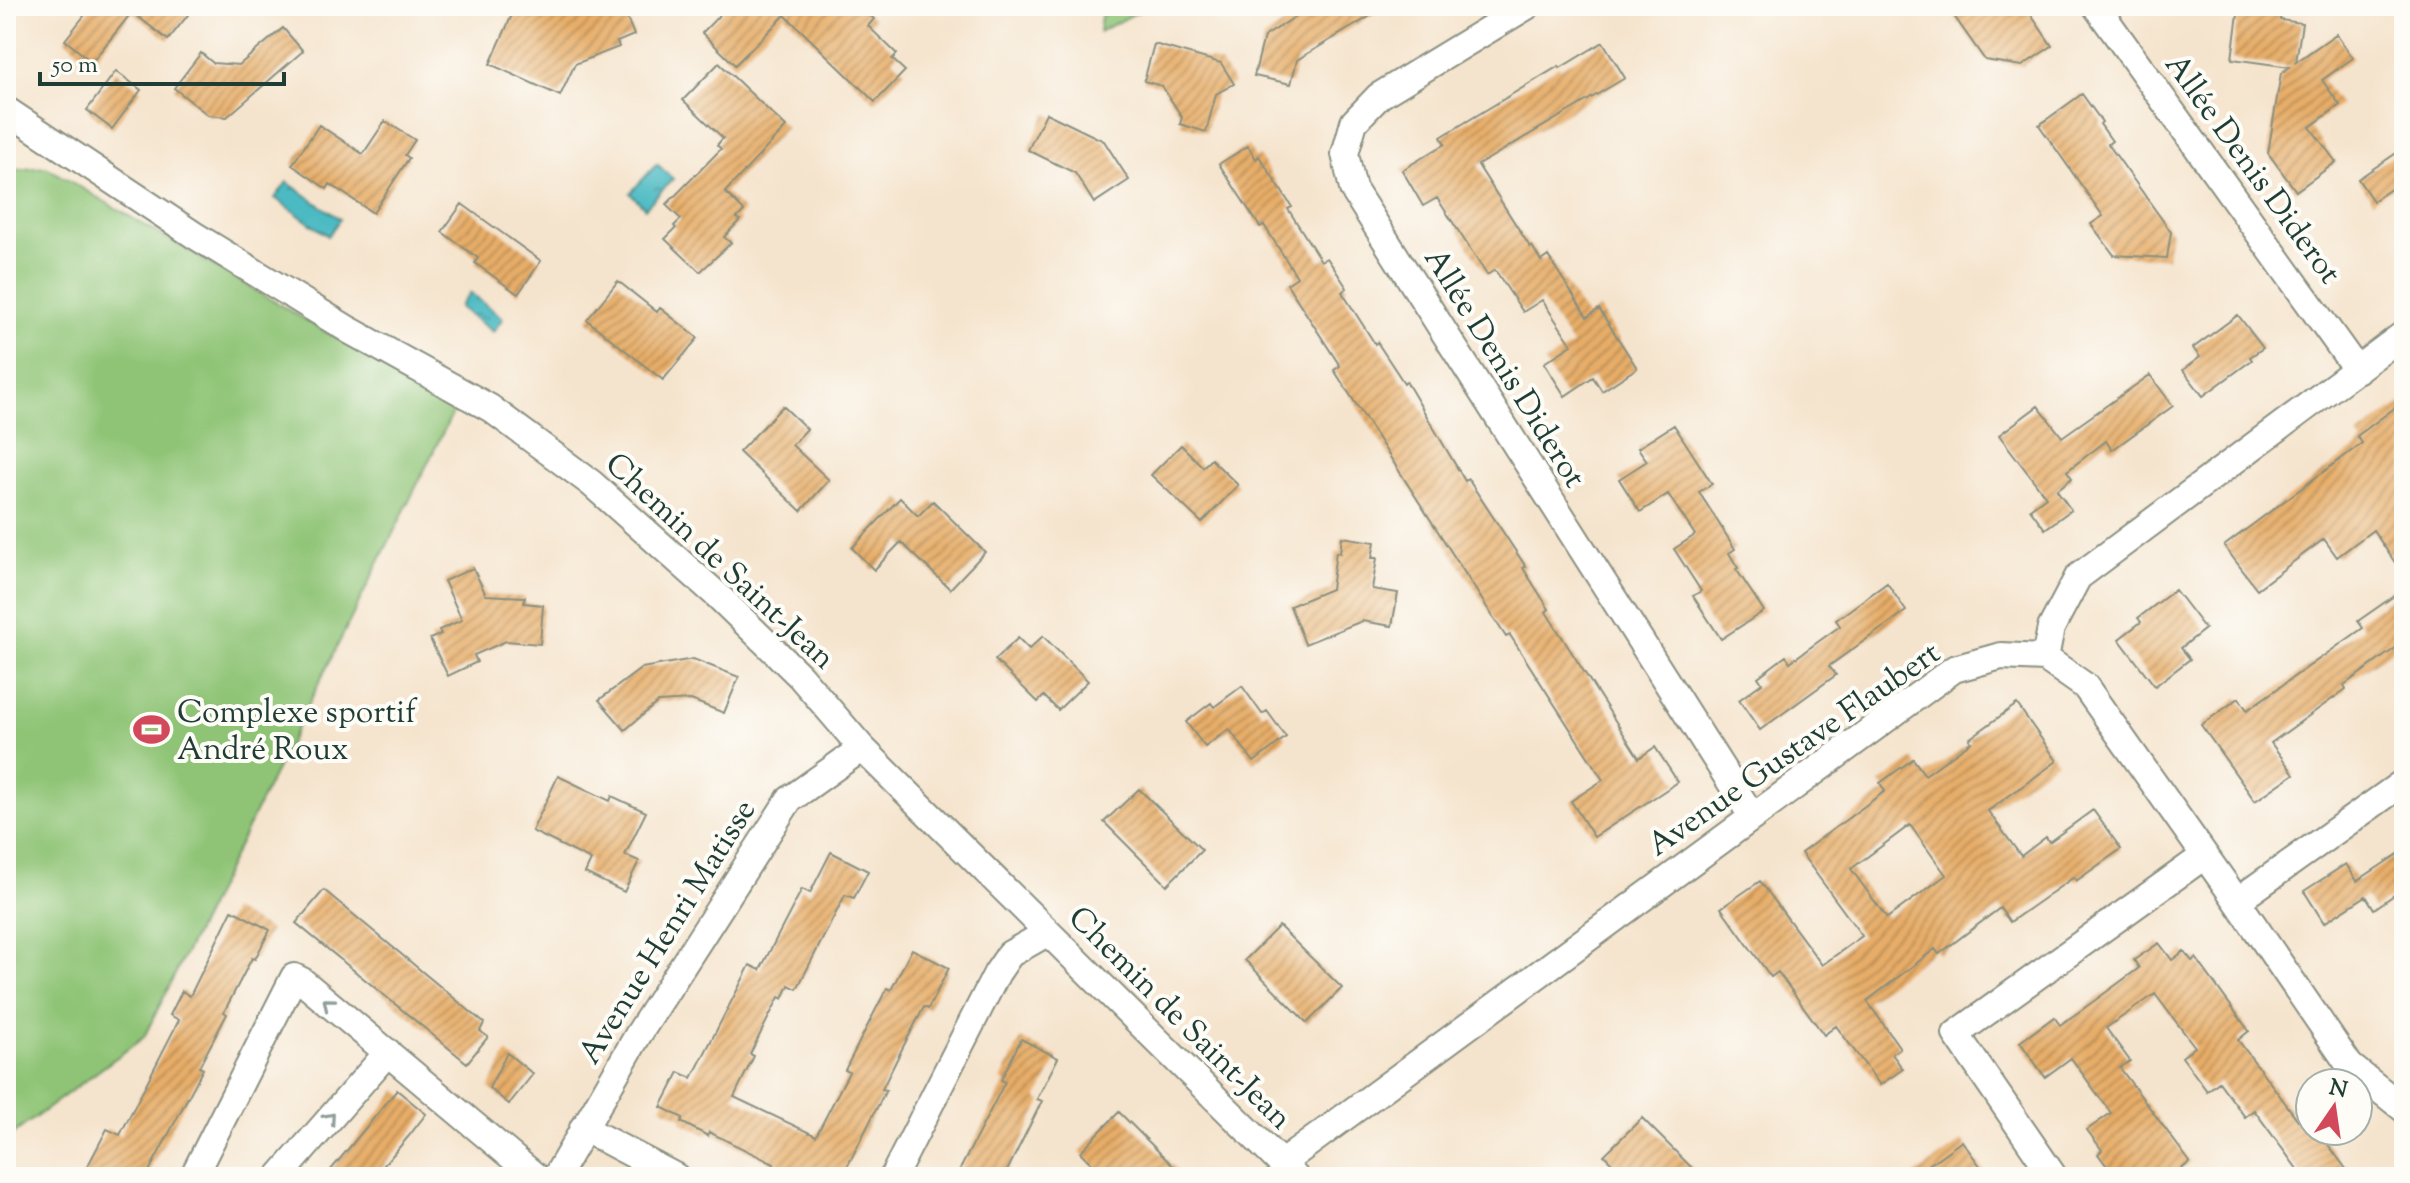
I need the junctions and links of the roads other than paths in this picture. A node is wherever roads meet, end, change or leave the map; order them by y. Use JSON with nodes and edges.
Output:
{"nodes":[{"id":1,"x":1527,"y":6,"type":"edge"},
{"id":2,"x":2096,"y":6,"type":"edge"},
{"id":3,"x":6,"y":110,"type":"edge"},
{"id":4,"x":2404,"y":334,"type":"edge"},
{"id":5,"x":2357,"y":370,"type":"junction"},
{"id":6,"x":2045,"y":658,"type":"junction"},
{"id":7,"x":862,"y":748,"type":"junction"},
{"id":8,"x":2404,"y":782,"type":"edge"},
{"id":9,"x":1752,"y":816,"type":"junction"},
{"id":10,"x":2204,"y":856,"type":"junction"},
{"id":11,"x":2237,"y":901,"type":"junction"},
{"id":12,"x":1047,"y":933,"type":"junction"},
{"id":13,"x":388,"y":1052,"type":"junction"},
{"id":14,"x":2404,"y":1109,"type":"edge"},
{"id":15,"x":583,"y":1128,"type":"junction"},
{"id":16,"x":1288,"y":1170,"type":"edge"},
{"id":17,"x":193,"y":1177,"type":"edge"},
{"id":18,"x":279,"y":1177,"type":"edge"},
{"id":19,"x":536,"y":1177,"type":"edge"},
{"id":20,"x":556,"y":1177,"type":"edge"},
{"id":21,"x":676,"y":1177,"type":"edge"},
{"id":22,"x":893,"y":1177,"type":"edge"},
{"id":23,"x":2054,"y":1177,"type":"edge"}],
"edges":[{"from":1,"to":9,"type":"street","name":"Allée Denis Diderot"},
{"from":2,"to":5,"type":"street","name":"Allée Denis Diderot"},
{"from":3,"to":7,"type":"street","name":"Chemin de Saint-Jean"},
{"from":4,"to":5,"type":"street"},
{"from":5,"to":6,"type":"street"},
{"from":6,"to":9,"type":"street","name":"Avenue Gustave Flaubert"},
{"from":6,"to":10,"type":"street"},
{"from":7,"to":12,"type":"street","name":"Chemin de Saint-Jean"},
{"from":7,"to":15,"type":"street","name":"Avenue Henri Matisse"},
{"from":8,"to":11,"type":"street"},
{"from":9,"to":16,"type":"street","name":"Avenue Gustave Flaubert"},
{"from":10,"to":11,"type":"street"},
{"from":10,"to":23,"type":"street"},
{"from":11,"to":14,"type":"street"},
{"from":12,"to":16,"type":"street","name":"Chemin de Saint-Jean"},
{"from":12,"to":22,"type":"street"},
{"from":13,"to":17,"type":"street","one_way":true},
{"from":18,"to":13,"type":"street","one_way":true},
{"from":13,"to":19,"type":"street"},
{"from":15,"to":20,"type":"street","name":"Avenue Henri Matisse"},
{"from":15,"to":21,"type":"street"}]}
